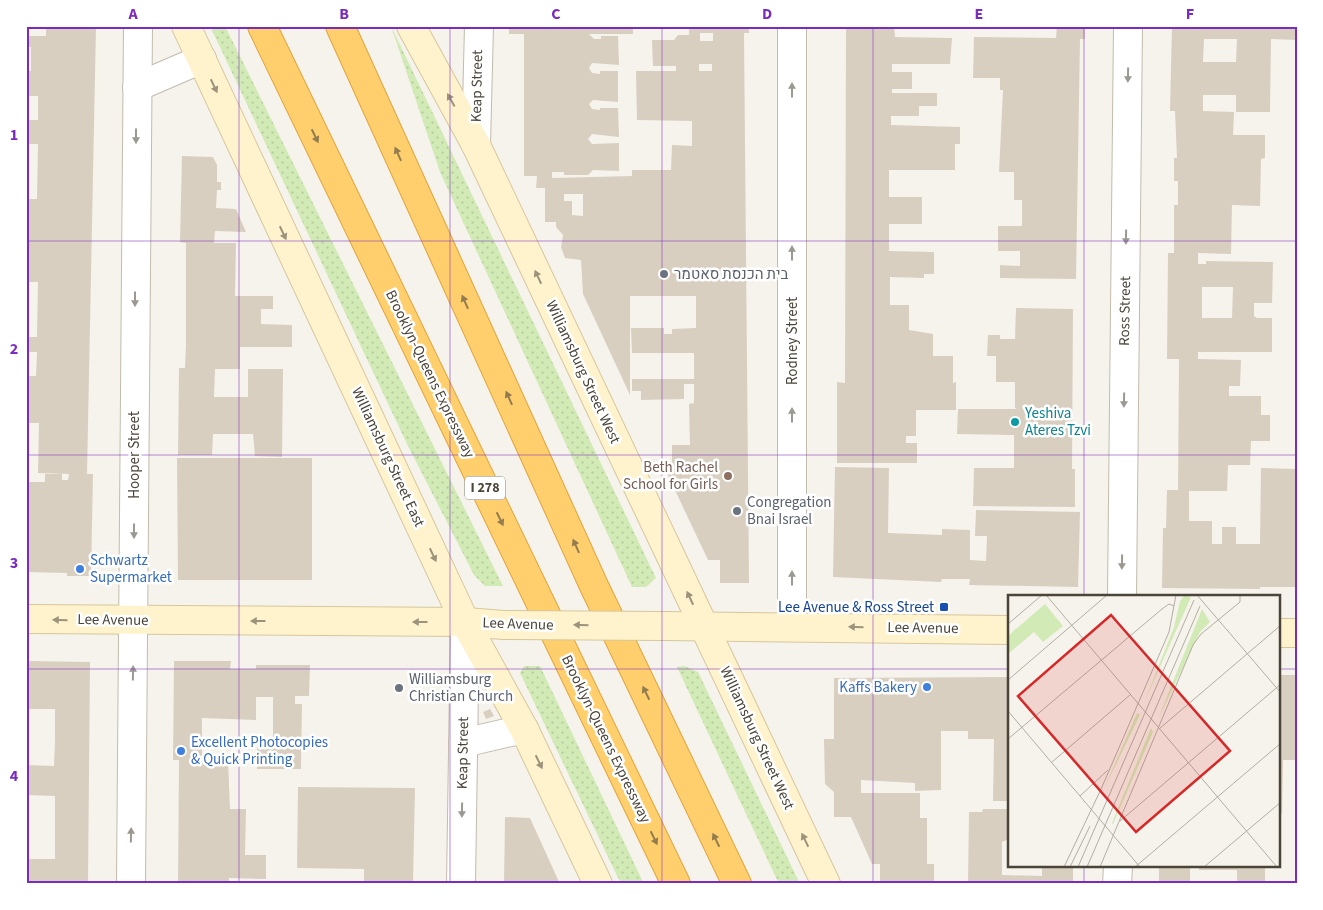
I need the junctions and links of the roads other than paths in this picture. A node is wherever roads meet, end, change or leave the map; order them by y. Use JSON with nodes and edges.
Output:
{"nodes":[{"id":1,"x":138,"y":26,"type":"edge"},
{"id":2,"x":186,"y":26,"type":"edge"},
{"id":3,"x":262,"y":26,"type":"edge"},
{"id":4,"x":340,"y":26,"type":"edge"},
{"id":5,"x":411,"y":26,"type":"edge"},
{"id":6,"x":478,"y":26,"type":"edge"},
{"id":7,"x":792,"y":26,"type":"edge"},
{"id":8,"x":1128,"y":26,"type":"edge"},
{"id":9,"x":202,"y":59,"type":"junction"},
{"id":10,"x":137,"y":87,"type":"junction"},
{"id":11,"x":476,"y":145,"type":"junction"},
{"id":12,"x":1122,"y":595,"type":"edge"},
{"id":13,"x":26,"y":619,"type":"edge"},
{"id":14,"x":133,"y":620,"type":"junction"},
{"id":15,"x":464,"y":622,"type":"junction"},
{"id":16,"x":704,"y":626,"type":"junction"},
{"id":17,"x":792,"y":627,"type":"junction"},
{"id":18,"x":1008,"y":630,"type":"edge"},
{"id":19,"x":1280,"y":633,"type":"edge"},
{"id":20,"x":1297,"y":633,"type":"edge"},
{"id":21,"x":524,"y":729,"type":"junction"},
{"id":22,"x":463,"y":743,"type":"junction"},
{"id":23,"x":1118,"y":868,"type":"edge"},
{"id":24,"x":131,"y":884,"type":"edge"},
{"id":25,"x":462,"y":884,"type":"edge"},
{"id":26,"x":598,"y":884,"type":"edge"},
{"id":27,"x":676,"y":884,"type":"edge"},
{"id":28,"x":737,"y":884,"type":"edge"},
{"id":29,"x":826,"y":884,"type":"edge"},
{"id":30,"x":1117,"y":884,"type":"edge"}],
"edges":[{"from":1,"to":10,"type":"street","name":"Hooper Street"},
{"from":2,"to":9,"type":"main road","name":"Williamsburg Street East"},
{"from":3,"to":27,"type":"highway","name":"Brooklyn-Queens Expressway","number":"I 278","one_way":true},
{"from":28,"to":4,"type":"highway","one_way":true},
{"from":11,"to":5,"type":"main road","name":"Williamsburg Street West","one_way":true},
{"from":6,"to":11,"type":"street","name":"Keap Street"},
{"from":17,"to":7,"type":"street","name":"Rodney Street","one_way":true},
{"from":8,"to":12,"type":"street","name":"Ross Street","one_way":true},
{"from":9,"to":10,"type":"street"},
{"from":9,"to":15,"type":"main road","name":"Williamsburg Street East","one_way":true},
{"from":10,"to":14,"type":"street","name":"Hooper Street","one_way":true},
{"from":16,"to":11,"type":"main road","name":"Williamsburg Street West","one_way":true},
{"from":14,"to":13,"type":"main road","name":"Lee Avenue","one_way":true},
{"from":15,"to":14,"type":"main road","name":"Lee Avenue","one_way":true},
{"from":24,"to":14,"type":"street","name":"Hooper Street","one_way":true},
{"from":16,"to":15,"type":"main road","name":"Lee Avenue","one_way":true,"bridge":true},
{"from":15,"to":21,"type":"main road","name":"Williamsburg Street East"},
{"from":15,"to":22,"type":"street","name":"Keap Street"},
{"from":16,"to":17,"type":"main road","name":"Lee Avenue"},
{"from":29,"to":16,"type":"main road","name":"Williamsburg Street West","one_way":true},
{"from":18,"to":17,"type":"main road","name":"Lee Avenue","one_way":true},
{"from":19,"to":20,"type":"main road"},
{"from":21,"to":22,"type":"street"},
{"from":21,"to":26,"type":"main road","name":"Williamsburg Street East","one_way":true},
{"from":22,"to":25,"type":"street","name":"Keap Street","one_way":true},
{"from":23,"to":30,"type":"street"}]}
